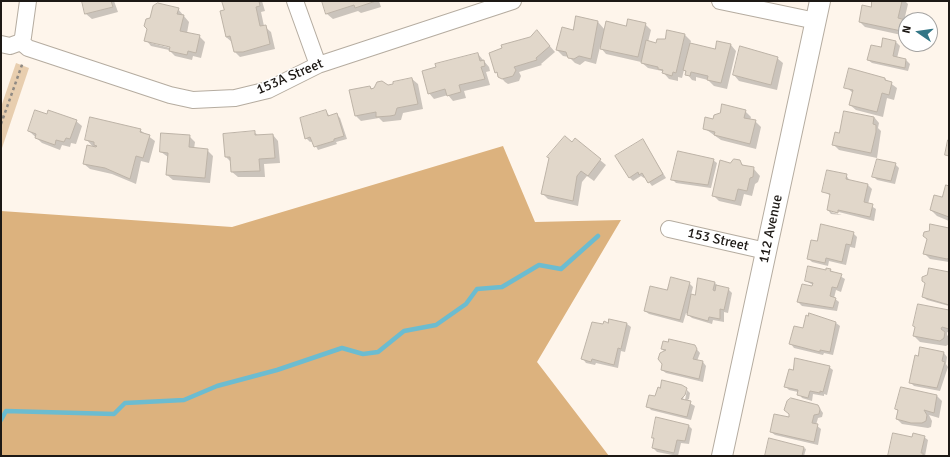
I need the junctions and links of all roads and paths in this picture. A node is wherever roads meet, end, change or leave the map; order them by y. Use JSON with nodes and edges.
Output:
{"nodes":[{"id":1,"x":28,"y":1,"type":"edge"},
{"id":2,"x":295,"y":1,"type":"edge"},
{"id":3,"x":513,"y":1,"type":"edge"},
{"id":4,"x":720,"y":1,"type":"edge"},
{"id":5,"x":820,"y":1,"type":"edge"},
{"id":6,"x":816,"y":22,"type":"junction"},
{"id":7,"x":21,"y":42,"type":"junction"},
{"id":8,"x":1,"y":44,"type":"edge"},
{"id":9,"x":24,"y":61,"type":"dead end"},
{"id":10,"x":318,"y":64,"type":"junction"},
{"id":11,"x":1,"y":124,"type":"edge"},
{"id":12,"x":669,"y":229,"type":"dead end"},
{"id":13,"x":766,"y":251,"type":"junction"},
{"id":14,"x":722,"y":456,"type":"edge"}],
"edges":[{"from":1,"to":7,"type":"street"},
{"from":2,"to":10,"type":"street"},
{"from":3,"to":10,"type":"street","name":"153A Street"},
{"from":4,"to":6,"type":"street"},
{"from":5,"to":6,"type":"street","name":"112 Avenue"},
{"from":6,"to":13,"type":"street","name":"112 Avenue"},
{"from":7,"to":8,"type":"street"},
{"from":7,"to":10,"type":"street","name":"153A Street"},
{"from":9,"to":11,"type":"path"},
{"from":12,"to":13,"type":"street","name":"153 Street"},
{"from":13,"to":14,"type":"street","name":"112 Avenue"}]}
